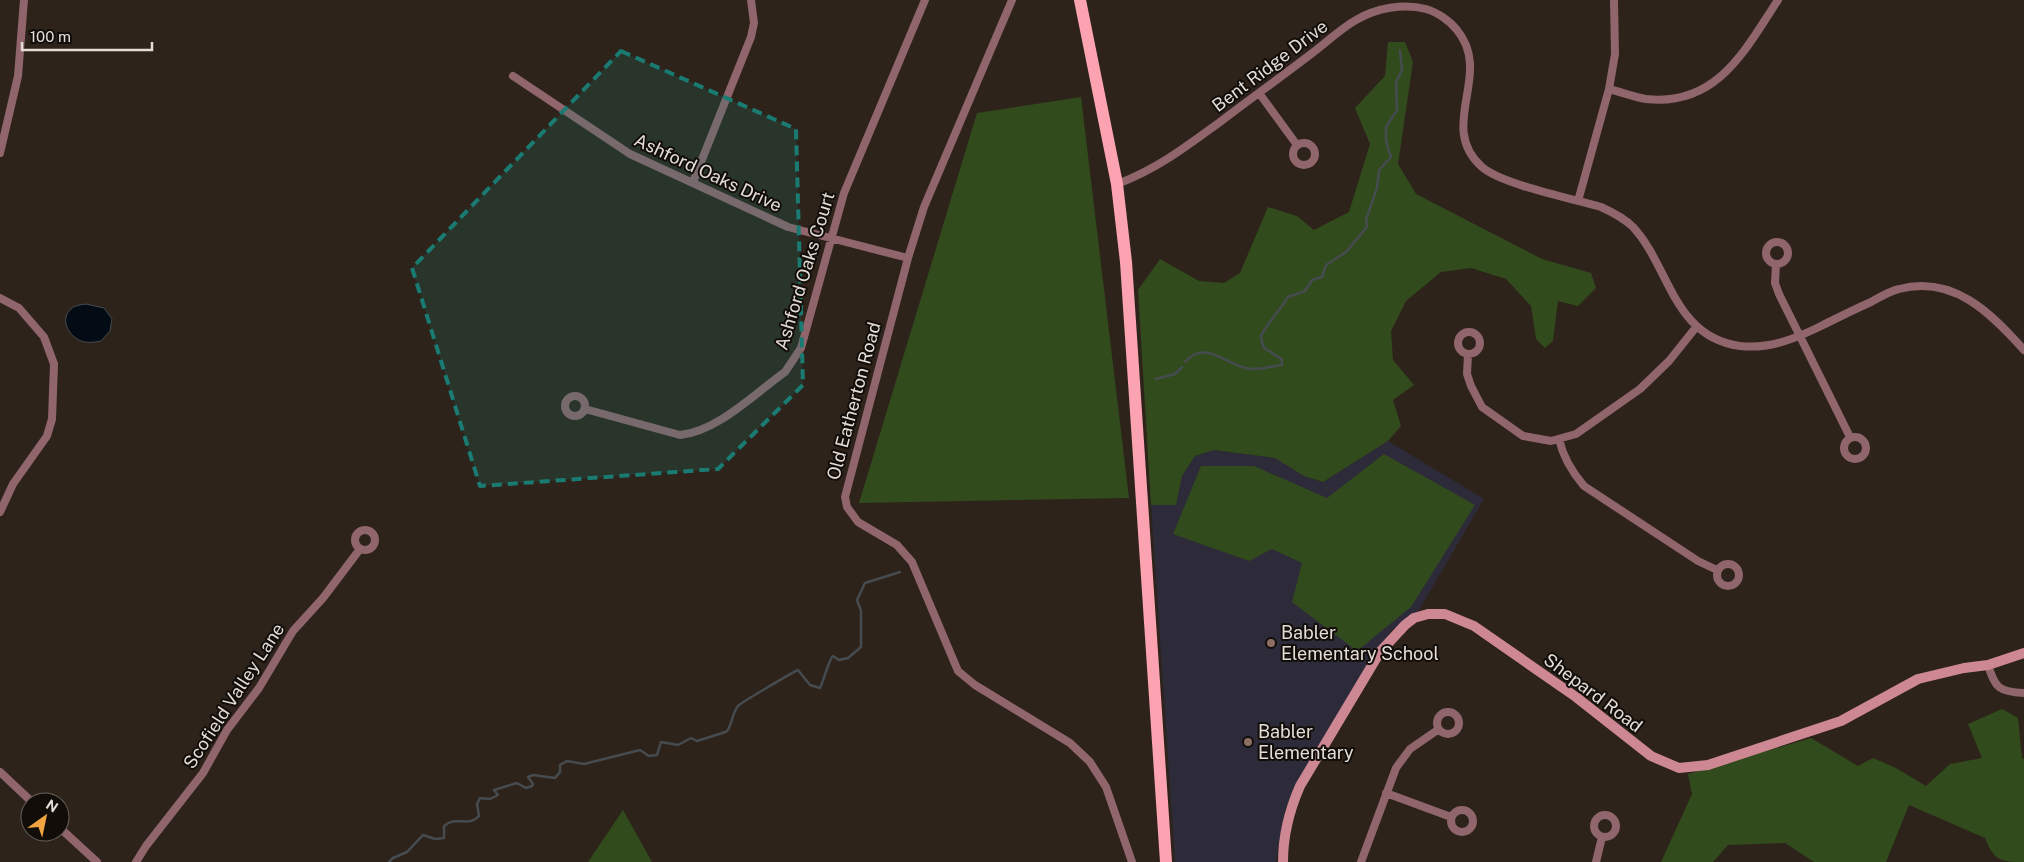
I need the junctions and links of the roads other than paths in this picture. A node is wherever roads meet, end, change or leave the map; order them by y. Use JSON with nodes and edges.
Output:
{"nodes":[{"id":1,"x":24,"y":0,"type":"edge"},
{"id":2,"x":751,"y":0,"type":"edge"},
{"id":3,"x":925,"y":0,"type":"edge"},
{"id":4,"x":1012,"y":0,"type":"edge"},
{"id":5,"x":1080,"y":0,"type":"edge"},
{"id":6,"x":1614,"y":0,"type":"edge"},
{"id":7,"x":1778,"y":0,"type":"edge"},
{"id":8,"x":513,"y":76,"type":"dead end"},
{"id":9,"x":1609,"y":89,"type":"junction"},
{"id":10,"x":1259,"y":93,"type":"junction"},
{"id":11,"x":1297,"y":145,"type":"dead end"},
{"id":12,"x":0,"y":153,"type":"edge"},
{"id":13,"x":693,"y":182,"type":"junction"},
{"id":14,"x":1116,"y":184,"type":"junction"},
{"id":15,"x":1578,"y":201,"type":"junction"},
{"id":16,"x":830,"y":239,"type":"junction"},
{"id":17,"x":908,"y":258,"type":"junction"},
{"id":18,"x":1776,"y":264,"type":"dead end"},
{"id":19,"x":0,"y":298,"type":"edge"},
{"id":20,"x":1697,"y":326,"type":"junction"},
{"id":21,"x":1800,"y":336,"type":"junction"},
{"id":22,"x":2024,"y":350,"type":"edge"},
{"id":23,"x":1468,"y":354,"type":"dead end"},
{"id":24,"x":585,"y":409,"type":"dead end"},
{"id":25,"x":1850,"y":437,"type":"dead end"},
{"id":26,"x":1559,"y":439,"type":"junction"},
{"id":27,"x":0,"y":512,"type":"edge"},
{"id":28,"x":360,"y":549,"type":"dead end"},
{"id":29,"x":1717,"y":570,"type":"dead end"},
{"id":30,"x":2024,"y":653,"type":"edge"},
{"id":31,"x":1988,"y":665,"type":"junction"},
{"id":32,"x":2024,"y":693,"type":"edge"},
{"id":33,"x":1439,"y":729,"type":"dead end"},
{"id":34,"x":0,"y":772,"type":"edge"},
{"id":35,"x":21,"y":792,"type":"edge"},
{"id":36,"x":1386,"y":793,"type":"junction"},
{"id":37,"x":1451,"y":817,"type":"dead end"},
{"id":38,"x":70,"y":837,"type":"edge"},
{"id":39,"x":1602,"y":837,"type":"dead end"},
{"id":40,"x":97,"y":862,"type":"edge"},
{"id":41,"x":136,"y":862,"type":"edge"},
{"id":42,"x":1132,"y":862,"type":"edge"},
{"id":43,"x":1166,"y":862,"type":"edge"},
{"id":44,"x":1283,"y":862,"type":"edge"},
{"id":45,"x":1360,"y":862,"type":"edge"},
{"id":46,"x":1596,"y":862,"type":"edge"}],
"edges":[{"from":1,"to":12,"type":"street"},
{"from":2,"to":13,"type":"street"},
{"from":3,"to":16,"type":"street","name":"Ashford Oaks Court"},
{"from":4,"to":17,"type":"street","name":"Old Eatherton Road"},
{"from":5,"to":14,"type":"main road"},
{"from":6,"to":9,"type":"street"},
{"from":7,"to":9,"type":"street"},
{"from":8,"to":13,"type":"street","name":"Ashford Oaks Drive"},
{"from":9,"to":15,"type":"street"},
{"from":10,"to":11,"type":"street"},
{"from":10,"to":14,"type":"street","name":"Bent Ridge Drive"},
{"from":10,"to":15,"type":"street","name":"Bent Ridge Drive"},
{"from":13,"to":16,"type":"street","name":"Ashford Oaks Drive"},
{"from":14,"to":43,"type":"main road"},
{"from":15,"to":20,"type":"street","name":"Bent Ridge Drive"},
{"from":16,"to":17,"type":"street","name":"Ashford Oaks Drive"},
{"from":16,"to":24,"type":"street","name":"Ashford Oaks Court"},
{"from":17,"to":42,"type":"street","name":"Old Eatherton Road"},
{"from":18,"to":21,"type":"street"},
{"from":19,"to":27,"type":"street"},
{"from":20,"to":21,"type":"street","name":"Bent Ridge Drive"},
{"from":20,"to":26,"type":"street"},
{"from":21,"to":22,"type":"street","name":"Bent Ridge Drive"},
{"from":21,"to":25,"type":"street"},
{"from":23,"to":26,"type":"street"},
{"from":26,"to":29,"type":"street"},
{"from":28,"to":41,"type":"street","name":"Scofield Valley Lane"},
{"from":30,"to":31,"type":"street","name":"Shepard Road"},
{"from":31,"to":32,"type":"street"},
{"from":31,"to":44,"type":"street","name":"Shepard Road"},
{"from":33,"to":36,"type":"street"},
{"from":34,"to":35,"type":"street"},
{"from":36,"to":37,"type":"street"},
{"from":36,"to":45,"type":"street"},
{"from":38,"to":40,"type":"street"},
{"from":39,"to":46,"type":"street"}]}
